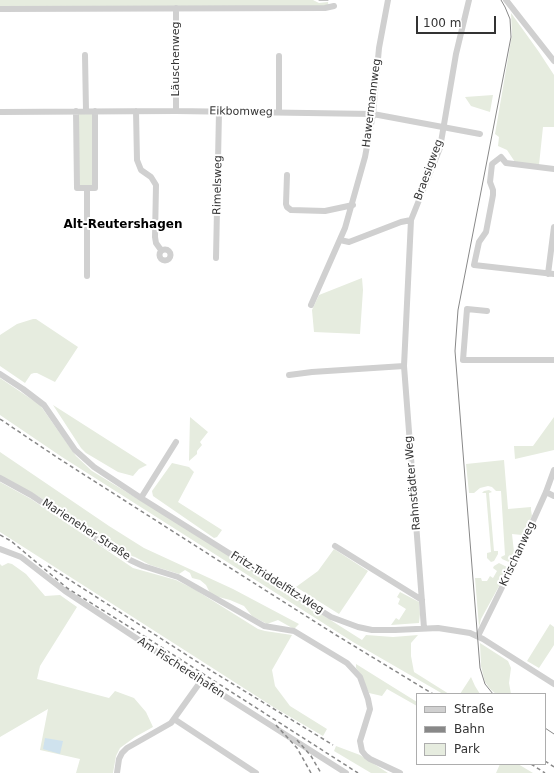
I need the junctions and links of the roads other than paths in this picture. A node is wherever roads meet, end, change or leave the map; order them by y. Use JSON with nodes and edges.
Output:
{"nodes":[{"id":1,"x":388,"y":0,"type":"edge"},
{"id":2,"x":469,"y":0,"type":"edge"},
{"id":3,"x":506,"y":0,"type":"edge"},
{"id":4,"x":334,"y":6,"type":"dead end"},
{"id":5,"x":176,"y":8,"type":"junction"},
{"id":6,"x":0,"y":9,"type":"edge"},
{"id":7,"x":85,"y":55,"type":"dead end"},
{"id":8,"x":278,"y":56,"type":"dead end"},
{"id":9,"x":554,"y":61,"type":"edge"},
{"id":10,"x":76,"y":111,"type":"junction"},
{"id":11,"x":86,"y":111,"type":"junction"},
{"id":12,"x":95,"y":111,"type":"junction"},
{"id":13,"x":136,"y":111,"type":"junction"},
{"id":14,"x":176,"y":111,"type":"junction"},
{"id":15,"x":0,"y":112,"type":"edge"},
{"id":16,"x":219,"y":112,"type":"junction"},
{"id":17,"x":279,"y":112,"type":"junction"},
{"id":18,"x":373,"y":114,"type":"junction"},
{"id":19,"x":443,"y":127,"type":"junction"},
{"id":20,"x":480,"y":134,"type":"dead end"},
{"id":21,"x":554,"y":169,"type":"edge"},
{"id":22,"x":287,"y":175,"type":"dead end"},
{"id":23,"x":86,"y":188,"type":"junction"},
{"id":24,"x":353,"y":205,"type":"junction"},
{"id":25,"x":410,"y":220,"type":"junction"},
{"id":26,"x":554,"y":228,"type":"edge"},
{"id":27,"x":340,"y":240,"type":"junction"},
{"id":28,"x":161,"y":250,"type":"dead end"},
{"id":29,"x":216,"y":258,"type":"dead end"},
{"id":30,"x":551,"y":274,"type":"edge"},
{"id":31,"x":87,"y":276,"type":"dead end"},
{"id":32,"x":311,"y":306,"type":"dead end"},
{"id":33,"x":487,"y":311,"type":"dead end"},
{"id":34,"x":554,"y":360,"type":"edge"},
{"id":35,"x":404,"y":366,"type":"junction"},
{"id":36,"x":0,"y":374,"type":"edge"},
{"id":37,"x":289,"y":375,"type":"dead end"},
{"id":38,"x":176,"y":442,"type":"dead end"},
{"id":39,"x":554,"y":470,"type":"edge"},
{"id":40,"x":0,"y":478,"type":"edge"},
{"id":41,"x":546,"y":492,"type":"junction"},
{"id":42,"x":554,"y":496,"type":"edge"},
{"id":43,"x":141,"y":498,"type":"junction"},
{"id":44,"x":335,"y":546,"type":"dead end"},
{"id":45,"x":0,"y":549,"type":"edge"},
{"id":46,"x":422,"y":600,"type":"junction"},
{"id":47,"x":424,"y":628,"type":"junction"},
{"id":48,"x":478,"y":636,"type":"junction"},
{"id":49,"x":201,"y":681,"type":"junction"},
{"id":50,"x":554,"y":684,"type":"edge"},
{"id":51,"x":174,"y":719,"type":"junction"},
{"id":52,"x":343,"y":772,"type":"edge"},
{"id":53,"x":117,"y":773,"type":"edge"},
{"id":54,"x":256,"y":773,"type":"edge"},
{"id":55,"x":400,"y":773,"type":"edge"}],
"edges":[{"from":1,"to":18,"type":"street","name":"Hawermannweg"},
{"from":2,"to":19,"type":"street","name":"Braesigweg"},
{"from":3,"to":9,"type":"street"},
{"from":4,"to":5,"type":"street"},
{"from":5,"to":6,"type":"street"},
{"from":5,"to":14,"type":"street","name":"Läuschenweg"},
{"from":7,"to":11,"type":"street"},
{"from":8,"to":17,"type":"street"},
{"from":10,"to":11,"type":"street","name":"Eikbomweg"},
{"from":10,"to":15,"type":"street","name":"Eikbomweg"},
{"from":10,"to":23,"type":"street"},
{"from":11,"to":12,"type":"street","name":"Eikbomweg"},
{"from":12,"to":13,"type":"street","name":"Eikbomweg"},
{"from":12,"to":23,"type":"street"},
{"from":13,"to":14,"type":"street","name":"Eikbomweg"},
{"from":13,"to":28,"type":"street"},
{"from":14,"to":16,"type":"street","name":"Eikbomweg"},
{"from":16,"to":17,"type":"street","name":"Eikbomweg"},
{"from":16,"to":29,"type":"street","name":"Rimelsweg"},
{"from":17,"to":18,"type":"street","name":"Eikbomweg"},
{"from":18,"to":19,"type":"street","name":"Eikbomweg"},
{"from":18,"to":24,"type":"street","name":"Hawermannweg"},
{"from":19,"to":20,"type":"street","name":"Eikbomweg"},
{"from":19,"to":25,"type":"street","name":"Braesigweg"},
{"from":21,"to":30,"type":"street"},
{"from":22,"to":24,"type":"street"},
{"from":23,"to":31,"type":"street"},
{"from":24,"to":27,"type":"street","name":"Hawermannweg"},
{"from":25,"to":27,"type":"street"},
{"from":25,"to":35,"type":"street","name":"Rahnstädter Weg"},
{"from":26,"to":30,"type":"street"},
{"from":27,"to":32,"type":"street","name":"Hawermannweg"},
{"from":33,"to":34,"type":"street"},
{"from":35,"to":37,"type":"street"},
{"from":35,"to":46,"type":"street","name":"Rahnstädter Weg"},
{"from":36,"to":43,"type":"street","name":"Fritz-Triddelfitz-Weg"},
{"from":38,"to":43,"type":"street"},
{"from":39,"to":41,"type":"street","name":"Krischanweg"},
{"from":40,"to":55,"type":"street","name":"Marieneher Straße"},
{"from":41,"to":42,"type":"street"},
{"from":41,"to":48,"type":"street","name":"Krischanweg"},
{"from":43,"to":47,"type":"street","name":"Fritz-Triddelfitz-Weg"},
{"from":44,"to":46,"type":"street"},
{"from":45,"to":49,"type":"street","name":"Am Fischereihafen"},
{"from":46,"to":47,"type":"street","name":"Rahnstädter Weg"},
{"from":47,"to":48,"type":"street","name":"Fritz-Triddelfitz-Weg"},
{"from":48,"to":50,"type":"street","name":"Fritz-Triddelfitz-Weg"},
{"from":49,"to":51,"type":"street"},
{"from":49,"to":52,"type":"street","name":"Am Fischereihafen"},
{"from":51,"to":53,"type":"street"},
{"from":51,"to":54,"type":"street"}]}
